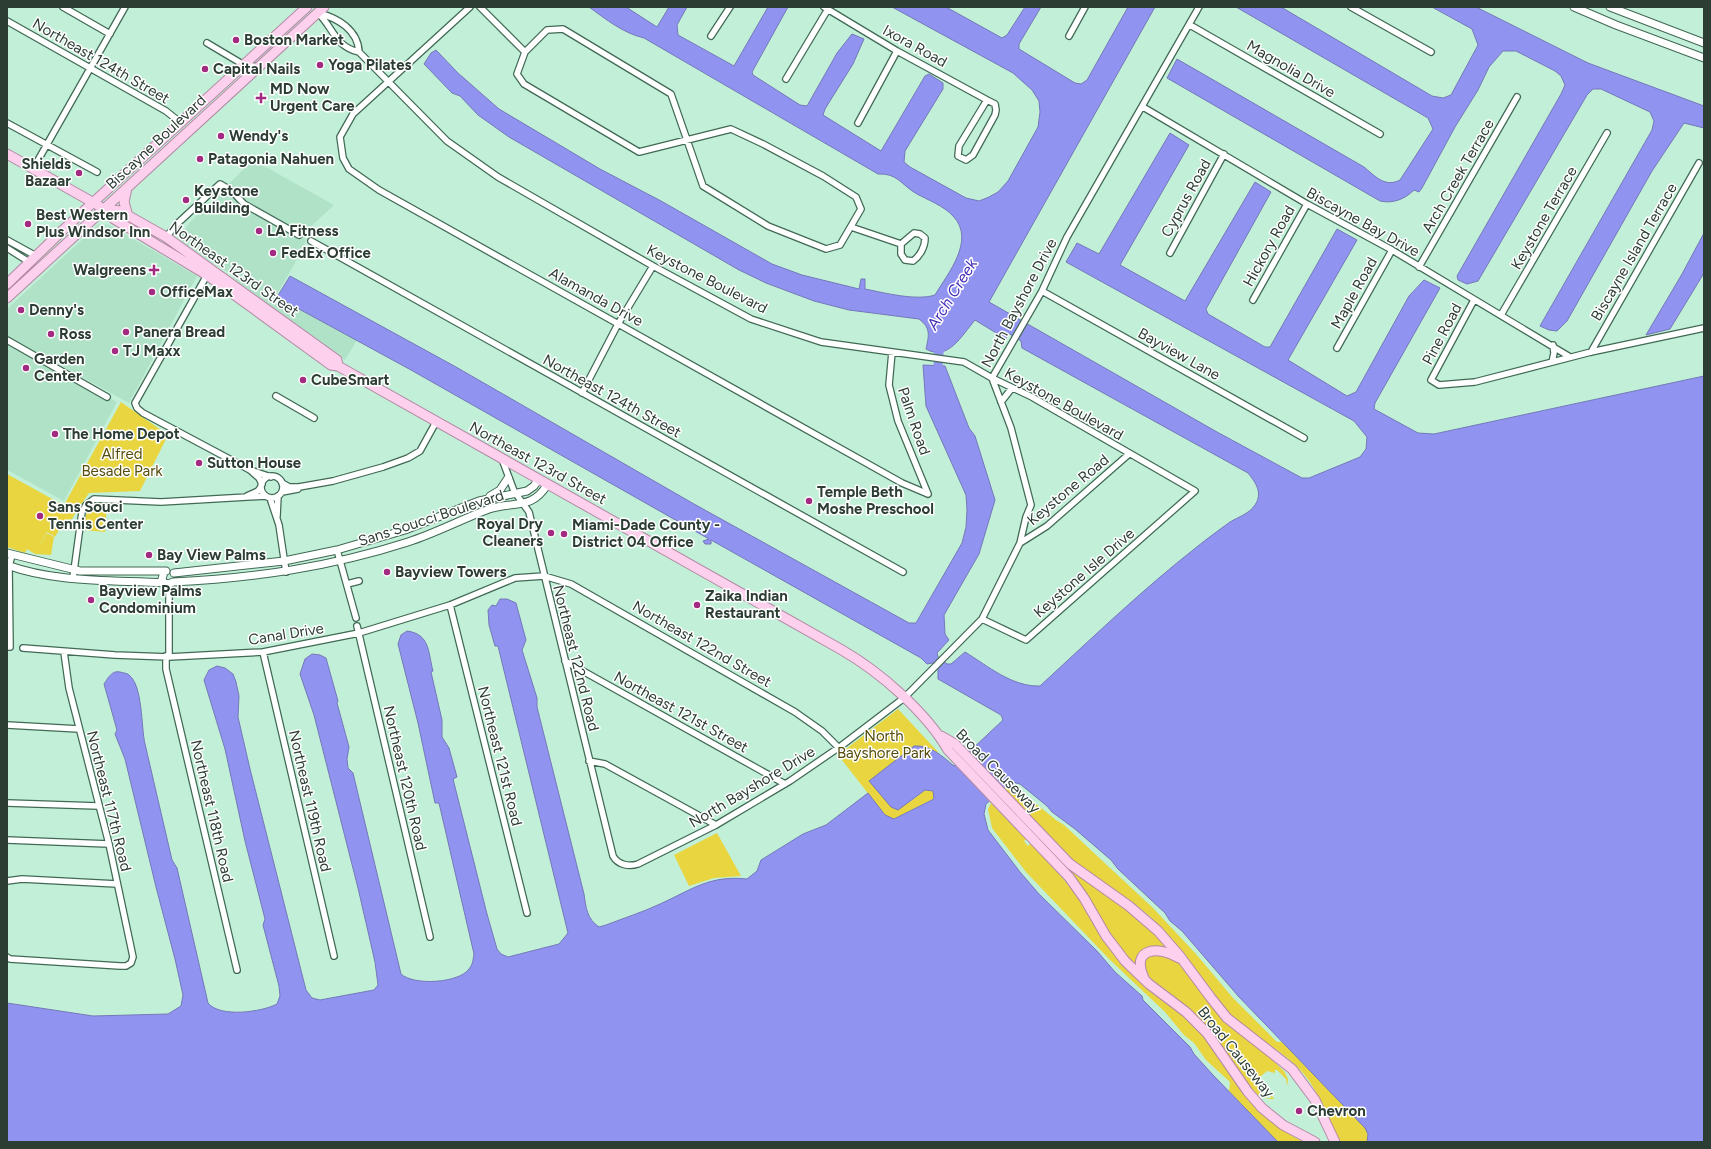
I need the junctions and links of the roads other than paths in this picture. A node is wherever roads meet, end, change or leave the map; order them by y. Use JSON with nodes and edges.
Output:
{"nodes":[{"id":1,"x":63,"y":7,"type":"edge"},
{"id":2,"x":125,"y":7,"type":"edge"},
{"id":3,"x":307,"y":7,"type":"edge"},
{"id":4,"x":470,"y":7,"type":"edge"},
{"id":5,"x":480,"y":7,"type":"edge"},
{"id":6,"x":730,"y":7,"type":"edge"},
{"id":7,"x":1085,"y":7,"type":"edge"},
{"id":8,"x":1199,"y":7,"type":"edge"},
{"id":9,"x":1350,"y":7,"type":"edge"},
{"id":10,"x":1610,"y":7,"type":"edge"},
{"id":11,"x":826,"y":8,"type":"edge"},
{"id":12,"x":1577,"y":8,"type":"edge"},
{"id":13,"x":320,"y":10,"type":"edge"},
{"id":14,"x":7,"y":21,"type":"edge"},
{"id":15,"x":1190,"y":25,"type":"junction"},
{"id":16,"x":110,"y":34,"type":"junction"},
{"id":17,"x":711,"y":36,"type":"dead end"},
{"id":18,"x":1069,"y":36,"type":"dead end"},
{"id":19,"x":207,"y":43,"type":"dead end"},
{"id":20,"x":1704,"y":43,"type":"edge"},
{"id":21,"x":359,"y":52,"type":"junction"},
{"id":22,"x":525,"y":52,"type":"junction"},
{"id":23,"x":897,"y":52,"type":"junction"},
{"id":24,"x":1431,"y":52,"type":"dead end"},
{"id":25,"x":1704,"y":58,"type":"edge"},
{"id":26,"x":244,"y":65,"type":"junction"},
{"id":27,"x":259,"y":67,"type":"junction"},
{"id":28,"x":91,"y":68,"type":"junction"},
{"id":29,"x":786,"y":79,"type":"dead end"},
{"id":30,"x":387,"y":81,"type":"junction"},
{"id":31,"x":1517,"y":96,"type":"dead end"},
{"id":32,"x":987,"y":100,"type":"junction"},
{"id":33,"x":1143,"y":107,"type":"junction"},
{"id":34,"x":7,"y":123,"type":"edge"},
{"id":35,"x":181,"y":123,"type":"junction"},
{"id":36,"x":858,"y":123,"type":"dead end"},
{"id":37,"x":1607,"y":133,"type":"dead end"},
{"id":38,"x":1380,"y":134,"type":"dead end"},
{"id":39,"x":688,"y":141,"type":"junction"},
{"id":40,"x":47,"y":145,"type":"junction"},
{"id":41,"x":7,"y":154,"type":"edge"},
{"id":42,"x":1224,"y":154,"type":"junction"},
{"id":43,"x":1699,"y":163,"type":"dead end"},
{"id":44,"x":33,"y":169,"type":"junction"},
{"id":45,"x":97,"y":172,"type":"dead end"},
{"id":46,"x":127,"y":188,"type":"junction"},
{"id":47,"x":94,"y":203,"type":"junction"},
{"id":48,"x":1307,"y":204,"type":"junction"},
{"id":49,"x":104,"y":209,"type":"junction"},
{"id":50,"x":128,"y":216,"type":"junction"},
{"id":51,"x":851,"y":226,"type":"junction"},
{"id":52,"x":299,"y":235,"type":"dead end"},
{"id":53,"x":168,"y":239,"type":"junction"},
{"id":54,"x":7,"y":240,"type":"edge"},
{"id":55,"x":311,"y":241,"type":"dead end"},
{"id":56,"x":153,"y":242,"type":"junction"},
{"id":57,"x":902,"y":244,"type":"junction"},
{"id":58,"x":7,"y":248,"type":"edge"},
{"id":59,"x":1392,"y":250,"type":"junction"},
{"id":60,"x":1170,"y":253,"type":"dead end"},
{"id":61,"x":33,"y":259,"type":"junction"},
{"id":62,"x":653,"y":266,"type":"junction"},
{"id":63,"x":1419,"y":268,"type":"junction"},
{"id":64,"x":207,"y":275,"type":"junction"},
{"id":65,"x":7,"y":284,"type":"edge"},
{"id":66,"x":1042,"y":292,"type":"junction"},
{"id":67,"x":7,"y":298,"type":"edge"},
{"id":68,"x":1253,"y":300,"type":"dead end"},
{"id":69,"x":1474,"y":300,"type":"junction"},
{"id":70,"x":264,"y":310,"type":"junction"},
{"id":71,"x":1501,"y":315,"type":"junction"},
{"id":72,"x":618,"y":324,"type":"junction"},
{"id":73,"x":1704,"y":328,"type":"edge"},
{"id":74,"x":7,"y":340,"type":"edge"},
{"id":75,"x":1553,"y":345,"type":"junction"},
{"id":76,"x":1337,"y":348,"type":"dead end"},
{"id":77,"x":892,"y":352,"type":"junction"},
{"id":78,"x":1591,"y":352,"type":"junction"},
{"id":79,"x":1570,"y":357,"type":"junction"},
{"id":80,"x":1552,"y":362,"type":"junction"},
{"id":81,"x":992,"y":378,"type":"junction"},
{"id":82,"x":1012,"y":388,"type":"junction"},
{"id":83,"x":582,"y":393,"type":"junction"},
{"id":84,"x":276,"y":396,"type":"dead end"},
{"id":85,"x":107,"y":397,"type":"dead end"},
{"id":86,"x":1001,"y":402,"type":"junction"},
{"id":87,"x":314,"y":418,"type":"dead end"},
{"id":88,"x":436,"y":422,"type":"junction"},
{"id":89,"x":1304,"y":438,"type":"dead end"},
{"id":90,"x":1129,"y":454,"type":"junction"},
{"id":91,"x":502,"y":459,"type":"junction"},
{"id":92,"x":250,"y":470,"type":"junction"},
{"id":93,"x":272,"y":477,"type":"junction"},
{"id":94,"x":508,"y":478,"type":"junction"},
{"id":95,"x":538,"y":480,"type":"junction"},
{"id":96,"x":282,"y":483,"type":"junction"},
{"id":97,"x":262,"y":485,"type":"junction"},
{"id":98,"x":547,"y":485,"type":"junction"},
{"id":99,"x":299,"y":487,"type":"junction"},
{"id":100,"x":1195,"y":491,"type":"joint"},
{"id":101,"x":515,"y":493,"type":"junction"},
{"id":102,"x":280,"y":494,"type":"junction"},
{"id":103,"x":928,"y":494,"type":"joint"},
{"id":104,"x":246,"y":497,"type":"junction"},
{"id":105,"x":267,"y":497,"type":"junction"},
{"id":106,"x":479,"y":501,"type":"junction"},
{"id":107,"x":523,"y":503,"type":"junction"},
{"id":108,"x":277,"y":516,"type":"junction"},
{"id":109,"x":1020,"y":543,"type":"junction"},
{"id":110,"x":337,"y":550,"type":"junction"},
{"id":111,"x":9,"y":554,"type":"edge"},
{"id":112,"x":284,"y":561,"type":"junction"},
{"id":113,"x":340,"y":561,"type":"junction"},
{"id":114,"x":8,"y":565,"type":"edge"},
{"id":115,"x":74,"y":569,"type":"junction"},
{"id":116,"x":164,"y":572,"type":"junction"},
{"id":117,"x":286,"y":572,"type":"junction"},
{"id":118,"x":903,"y":572,"type":"dead end"},
{"id":119,"x":174,"y":573,"type":"junction"},
{"id":120,"x":544,"y":576,"type":"junction"},
{"id":121,"x":73,"y":578,"type":"junction"},
{"id":122,"x":359,"y":581,"type":"dead end"},
{"id":123,"x":169,"y":583,"type":"junction"},
{"id":124,"x":347,"y":584,"type":"junction"},
{"id":125,"x":450,"y":605,"type":"junction"},
{"id":126,"x":356,"y":618,"type":"dead end"},
{"id":127,"x":982,"y":618,"type":"junction"},
{"id":128,"x":357,"y":626,"type":"dead end"},
{"id":129,"x":359,"y":633,"type":"junction"},
{"id":130,"x":8,"y":647,"type":"edge"},
{"id":131,"x":23,"y":648,"type":"dead end"},
{"id":132,"x":64,"y":652,"type":"junction"},
{"id":133,"x":263,"y":652,"type":"junction"},
{"id":134,"x":168,"y":657,"type":"junction"},
{"id":135,"x":565,"y":661,"type":"junction"},
{"id":136,"x":904,"y":698,"type":"junction"},
{"id":137,"x":7,"y":725,"type":"edge"},
{"id":138,"x":79,"y":729,"type":"junction"},
{"id":139,"x":939,"y":735,"type":"joint"},
{"id":140,"x":839,"y":748,"type":"junction"},
{"id":141,"x":589,"y":761,"type":"junction"},
{"id":142,"x":785,"y":784,"type":"junction"},
{"id":143,"x":1002,"y":800,"type":"junction"},
{"id":144,"x":7,"y":803,"type":"edge"},
{"id":145,"x":98,"y":806,"type":"junction"},
{"id":146,"x":716,"y":825,"type":"junction"},
{"id":147,"x":7,"y":840,"type":"edge"},
{"id":148,"x":109,"y":844,"type":"junction"},
{"id":149,"x":622,"y":864,"type":"joint"},
{"id":150,"x":7,"y":881,"type":"edge"},
{"id":151,"x":117,"y":884,"type":"junction"},
{"id":152,"x":527,"y":913,"type":"dead end"},
{"id":153,"x":430,"y":937,"type":"dead end"},
{"id":154,"x":334,"y":956,"type":"dead end"},
{"id":155,"x":7,"y":957,"type":"edge"},
{"id":156,"x":1184,"y":961,"type":"junction"},
{"id":157,"x":237,"y":970,"type":"dead end"},
{"id":158,"x":1145,"y":980,"type":"junction"},
{"id":159,"x":1315,"y":1142,"type":"edge"},
{"id":160,"x":1335,"y":1142,"type":"edge"}],
"edges":[{"from":1,"to":16,"type":"street"},
{"from":2,"to":16,"type":"street"},
{"from":3,"to":13,"type":"street"},
{"from":3,"to":26,"type":"main road","name":"Biscayne Boulevard"},
{"from":4,"to":30,"type":"street"},
{"from":5,"to":22,"type":"street"},
{"from":6,"to":17,"type":"street"},
{"from":7,"to":18,"type":"street"},
{"from":8,"to":15,"type":"street","name":"North Bayshore Drive"},
{"from":9,"to":24,"type":"street"},
{"from":10,"to":20,"type":"street"},
{"from":11,"to":23,"type":"street","name":"Ixora Road"},
{"from":11,"to":29,"type":"street"},
{"from":12,"to":25,"type":"street"},
{"from":13,"to":21,"type":"street","name":"Keystone Boulevard"},
{"from":13,"to":21,"type":"street","name":"Keystone Boulevard"},
{"from":13,"to":27,"type":"main road","name":"Biscayne Boulevard"},
{"from":14,"to":28,"type":"street","name":"Northeast 124th Street"},
{"from":15,"to":33,"type":"street","name":"North Bayshore Drive"},
{"from":15,"to":38,"type":"street","name":"Magnolia Drive"},
{"from":16,"to":28,"type":"street"},
{"from":19,"to":26,"type":"street"},
{"from":21,"to":30,"type":"street","name":"Keystone Boulevard"},
{"from":22,"to":39,"type":"street"},
{"from":22,"to":39,"type":"street"},
{"from":23,"to":32,"type":"street","name":"Ixora Road"},
{"from":23,"to":36,"type":"street"},
{"from":26,"to":27,"type":"street"},
{"from":26,"to":35,"type":"main road","name":"Biscayne Boulevard"},
{"from":27,"to":46,"type":"main road","name":"Biscayne Boulevard"},
{"from":28,"to":35,"type":"street","name":"Northeast 124th Street"},
{"from":28,"to":40,"type":"street"},
{"from":30,"to":62,"type":"street","name":"Keystone Boulevard"},
{"from":30,"to":72,"type":"street","name":"Alamanda Drive"},
{"from":31,"to":63,"type":"street","name":"Arch Creek Terrace"},
{"from":32,"to":32,"type":"street","name":"Ixora Road"},
{"from":33,"to":42,"type":"street","name":"Biscayne Bay Drive"},
{"from":33,"to":66,"type":"street","name":"North Bayshore Drive"},
{"from":34,"to":40,"type":"street"},
{"from":35,"to":47,"type":"main road","name":"Biscayne Boulevard"},
{"from":37,"to":71,"type":"street","name":"Keystone Terrace"},
{"from":39,"to":51,"type":"street"},
{"from":39,"to":51,"type":"street"},
{"from":40,"to":44,"type":"street"},
{"from":40,"to":45,"type":"street"},
{"from":41,"to":44,"type":"main road","name":"Northeast 123rd Street"},
{"from":42,"to":48,"type":"street","name":"Biscayne Bay Drive"},
{"from":42,"to":60,"type":"street","name":"Cyprus Road"},
{"from":43,"to":78,"type":"street","name":"Biscayne Island Terrace"},
{"from":44,"to":47,"type":"main road","name":"Northeast 123rd Street"},
{"from":46,"to":49,"type":"main road","name":"Biscayne Boulevard"},
{"from":46,"to":50,"type":"main road"},
{"from":47,"to":49,"type":"main road","name":"Northeast 123rd Street"},
{"from":47,"to":61,"type":"main road","name":"Biscayne Boulevard"},
{"from":48,"to":59,"type":"street","name":"Biscayne Bay Drive"},
{"from":48,"to":68,"type":"street","name":"Hickory Road"},
{"from":49,"to":50,"type":"main road","name":"Northeast 123rd Street"},
{"from":49,"to":56,"type":"main road","name":"Northeast 123rd Street"},
{"from":49,"to":67,"type":"main road","name":"Biscayne Boulevard"},
{"from":50,"to":53,"type":"main road","name":"Northeast 123rd Street"},
{"from":51,"to":57,"type":"street"},
{"from":52,"to":53,"type":"street"},
{"from":53,"to":56,"type":"main road"},
{"from":53,"to":70,"type":"main road","name":"Northeast 123rd Street"},
{"from":54,"to":61,"type":"street"},
{"from":55,"to":83,"type":"street","name":"Northeast 124th Street"},
{"from":56,"to":64,"type":"main road","name":"Northeast 123rd Street"},
{"from":57,"to":57,"type":"street"},
{"from":58,"to":61,"type":"street"},
{"from":59,"to":63,"type":"street","name":"Biscayne Bay Drive"},
{"from":59,"to":76,"type":"street","name":"Maple Road"},
{"from":61,"to":65,"type":"main road","name":"Biscayne Boulevard"},
{"from":62,"to":72,"type":"street"},
{"from":62,"to":77,"type":"street","name":"Keystone Boulevard"},
{"from":63,"to":69,"type":"street","name":"Biscayne Bay Drive"},
{"from":64,"to":70,"type":"main road","name":"Northeast 123rd Street"},
{"from":64,"to":92,"type":"street"},
{"from":66,"to":81,"type":"street","name":"North Bayshore Drive"},
{"from":66,"to":89,"type":"street","name":"Bayview Lane"},
{"from":69,"to":71,"type":"street","name":"Biscayne Bay Drive"},
{"from":69,"to":80,"type":"street","name":"Pine Road"},
{"from":70,"to":88,"type":"main road","name":"Northeast 123rd Street"},
{"from":71,"to":75,"type":"street","name":"Biscayne Bay Drive"},
{"from":72,"to":83,"type":"street"},
{"from":72,"to":103,"type":"street","name":"Alamanda Drive"},
{"from":73,"to":78,"type":"street"},
{"from":74,"to":85,"type":"street"},
{"from":75,"to":79,"type":"street","name":"Biscayne Bay Drive"},
{"from":75,"to":80,"type":"street"},
{"from":77,"to":81,"type":"street","name":"Keystone Boulevard"},
{"from":77,"to":103,"type":"street","name":"Palm Road"},
{"from":78,"to":79,"type":"street"},
{"from":79,"to":80,"type":"street"},
{"from":81,"to":82,"type":"street","name":"Keystone Boulevard"},
{"from":81,"to":86,"type":"street","name":"North Bayshore Drive"},
{"from":82,"to":86,"type":"street"},
{"from":82,"to":90,"type":"street","name":"Keystone Boulevard"},
{"from":83,"to":118,"type":"street","name":"Northeast 124th Street"},
{"from":84,"to":87,"type":"street"},
{"from":86,"to":109,"type":"street","name":"North Bayshore Drive"},
{"from":88,"to":91,"type":"main road","name":"Northeast 123rd Street"},
{"from":88,"to":99,"type":"street"},
{"from":90,"to":100,"type":"street","name":"Keystone Boulevard"},
{"from":90,"to":109,"type":"street","name":"Keystone Road"},
{"from":91,"to":94,"type":"street","name":"Northeast 122nd Road"},
{"from":91,"to":95,"type":"main road","name":"Northeast 123rd Street"},
{"from":92,"to":93,"type":"street"},
{"from":92,"to":97,"type":"street"},
{"from":93,"to":96,"type":"street"},
{"from":93,"to":97,"type":"street"},
{"from":94,"to":101,"type":"street","name":"Northeast 122nd Road"},
{"from":94,"to":106,"type":"street"},
{"from":95,"to":98,"type":"main road","name":"Northeast 123rd Street"},
{"from":95,"to":101,"type":"street","name":"Sans Soucci Boulevard"},
{"from":96,"to":99,"type":"street"},
{"from":96,"to":102,"type":"street"},
{"from":97,"to":104,"type":"street"},
{"from":97,"to":105,"type":"street"},
{"from":98,"to":107,"type":"street","name":"Sans Soucci Boulevard"},
{"from":98,"to":136,"type":"main road","name":"Northeast 123rd Street"},
{"from":99,"to":102,"type":"street"},
{"from":100,"to":127,"type":"street","name":"Keystone Isle Drive"},
{"from":101,"to":106,"type":"street","name":"Sans Soucci Boulevard"},
{"from":101,"to":107,"type":"street","name":"Northeast 122nd Road"},
{"from":102,"to":105,"type":"street"},
{"from":102,"to":108,"type":"street"},
{"from":104,"to":105,"type":"street"},
{"from":104,"to":115,"type":"street"},
{"from":105,"to":108,"type":"street"},
{"from":106,"to":110,"type":"street","name":"Sans Soucci Boulevard"},
{"from":107,"to":113,"type":"street","name":"Sans Soucci Boulevard"},
{"from":107,"to":120,"type":"street","name":"Northeast 122nd Road"},
{"from":108,"to":112,"type":"street"},
{"from":109,"to":127,"type":"street","name":"North Bayshore Drive"},
{"from":110,"to":112,"type":"street","name":"Sans Soucci Boulevard"},
{"from":110,"to":113,"type":"street"},
{"from":111,"to":114,"type":"street"},
{"from":111,"to":115,"type":"street"},
{"from":112,"to":117,"type":"street"},
{"from":112,"to":119,"type":"street","name":"Sans Soucci Boulevard"},
{"from":113,"to":117,"type":"street","name":"Sans Soucci Boulevard"},
{"from":113,"to":124,"type":"street"},
{"from":114,"to":121,"type":"street","name":"Sans Soucci Boulevard"},
{"from":114,"to":130,"type":"street"},
{"from":115,"to":116,"type":"street"},
{"from":115,"to":121,"type":"street"},
{"from":116,"to":119,"type":"street"},
{"from":116,"to":123,"type":"street"},
{"from":117,"to":123,"type":"street","name":"Sans Soucci Boulevard"},
{"from":119,"to":123,"type":"street"},
{"from":120,"to":125,"type":"street","name":"Canal Drive"},
{"from":120,"to":135,"type":"street","name":"Northeast 122nd Road"},
{"from":120,"to":140,"type":"street","name":"Northeast 122nd Street"},
{"from":121,"to":123,"type":"street","name":"Sans Soucci Boulevard"},
{"from":122,"to":124,"type":"street"},
{"from":123,"to":134,"type":"street","name":"Northeast 118th Road"},
{"from":124,"to":126,"type":"street"},
{"from":125,"to":129,"type":"street","name":"Canal Drive"},
{"from":125,"to":152,"type":"street","name":"Northeast 121st Road"},
{"from":127,"to":136,"type":"street","name":"North Bayshore Drive"},
{"from":128,"to":129,"type":"street","name":"Northeast 120th Road"},
{"from":129,"to":133,"type":"street","name":"Canal Drive"},
{"from":129,"to":153,"type":"street","name":"Northeast 120th Road"},
{"from":131,"to":132,"type":"street","name":"Canal Drive"},
{"from":132,"to":134,"type":"street","name":"Canal Drive"},
{"from":132,"to":138,"type":"street","name":"Northeast 117th Road"},
{"from":133,"to":134,"type":"street","name":"Canal Drive"},
{"from":133,"to":154,"type":"street","name":"Northeast 119th Road"},
{"from":134,"to":157,"type":"street","name":"Northeast 118th Road"},
{"from":135,"to":141,"type":"street","name":"Northeast 122nd Road"},
{"from":135,"to":142,"type":"street","name":"Northeast 121st Street"},
{"from":136,"to":139,"type":"main road","name":"Northeast 123rd Street"},
{"from":136,"to":140,"type":"street","name":"North Bayshore Drive"},
{"from":137,"to":138,"type":"street"},
{"from":138,"to":145,"type":"street","name":"Northeast 117th Road"},
{"from":139,"to":143,"type":"main road","name":"Broad Causeway"},
{"from":140,"to":142,"type":"street","name":"North Bayshore Drive"},
{"from":141,"to":146,"type":"street"},
{"from":141,"to":149,"type":"street","name":"Northeast 122nd Road"},
{"from":142,"to":146,"type":"street","name":"North Bayshore Drive"},
{"from":143,"to":156,"type":"main road","name":"Broad Causeway"},
{"from":143,"to":158,"type":"main road","name":"Broad Causeway"},
{"from":144,"to":145,"type":"street"},
{"from":145,"to":148,"type":"street","name":"Northeast 117th Road"},
{"from":146,"to":149,"type":"street","name":"North Bayshore Drive"},
{"from":147,"to":148,"type":"street"},
{"from":148,"to":151,"type":"street","name":"Northeast 117th Road"},
{"from":150,"to":151,"type":"street"},
{"from":151,"to":155,"type":"street","name":"Northeast 117th Road"},
{"from":156,"to":158,"type":"main road"},
{"from":156,"to":160,"type":"main road","name":"Broad Causeway"},
{"from":158,"to":159,"type":"main road","name":"Broad Causeway"}]}
